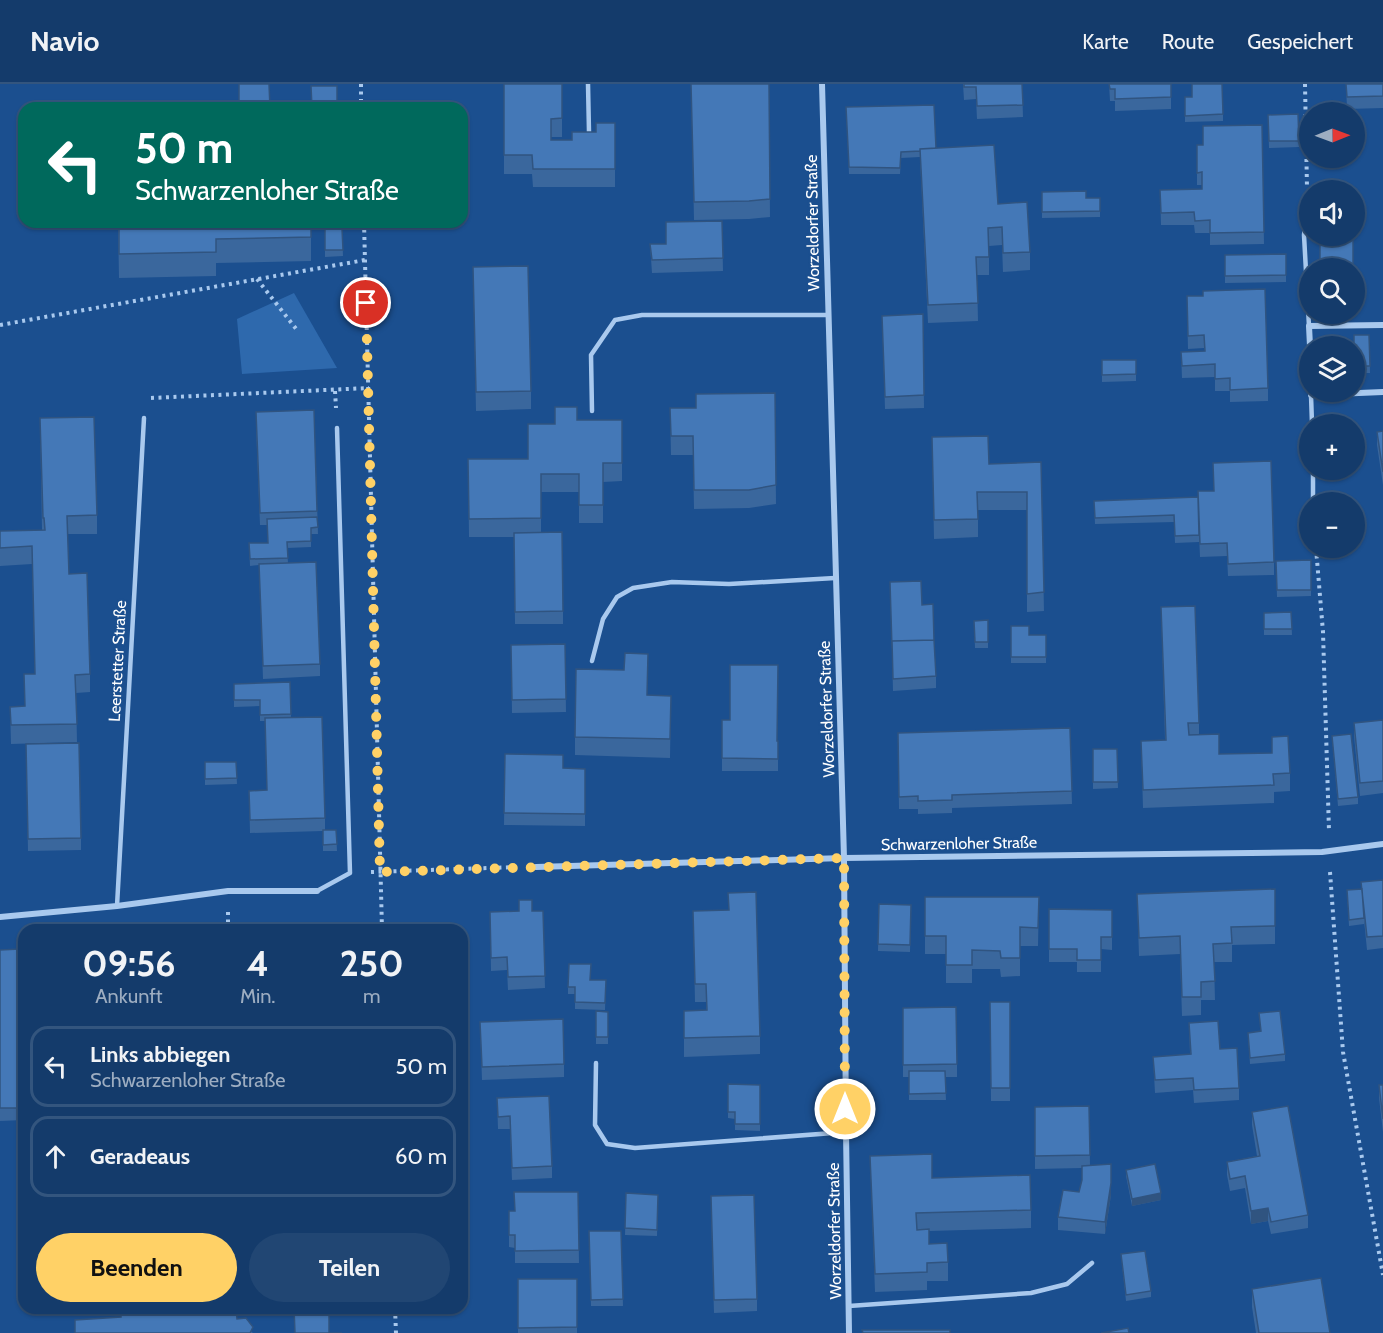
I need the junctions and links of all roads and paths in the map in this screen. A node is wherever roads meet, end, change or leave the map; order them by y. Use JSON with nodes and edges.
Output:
{"nodes":[{"id":1,"x":361,"y":84,"type":"edge"},
{"id":2,"x":588,"y":84,"type":"edge"},
{"id":3,"x":822,"y":84,"type":"edge"},
{"id":4,"x":1305,"y":84,"type":"edge"},
{"id":5,"x":361,"y":102,"type":"edge"},
{"id":6,"x":589,"y":132,"type":"edge"},
{"id":7,"x":1307,"y":180,"type":"edge"},
{"id":8,"x":364,"y":228,"type":"edge"},
{"id":9,"x":1305,"y":246,"type":"edge"},
{"id":10,"x":365,"y":260,"type":"junction"},
{"id":11,"x":257,"y":279,"type":"junction"},
{"id":12,"x":828,"y":315,"type":"junction"},
{"id":13,"x":0,"y":325,"type":"edge"},
{"id":14,"x":1383,"y":325,"type":"edge"},
{"id":15,"x":1309,"y":326,"type":"junction"},
{"id":16,"x":297,"y":330,"type":"dead end"},
{"id":17,"x":1310,"y":336,"type":"edge"},
{"id":18,"x":369,"y":388,"type":"junction"},
{"id":19,"x":1365,"y":392,"type":"edge"},
{"id":20,"x":1383,"y":392,"type":"edge"},
{"id":21,"x":592,"y":411,"type":"dead end"},
{"id":22,"x":144,"y":418,"type":"joint"},
{"id":23,"x":336,"y":428,"type":"dead end"},
{"id":24,"x":1317,"y":558,"type":"edge"},
{"id":25,"x":835,"y":578,"type":"junction"},
{"id":26,"x":592,"y":661,"type":"dead end"},
{"id":27,"x":1383,"y":844,"type":"edge"},
{"id":28,"x":1322,"y":852,"type":"junction"},
{"id":29,"x":844,"y":858,"type":"junction"},
{"id":30,"x":536,"y":867,"type":"joint"},
{"id":31,"x":380,"y":872,"type":"junction"},
{"id":32,"x":350,"y":873,"type":"junction"},
{"id":33,"x":317,"y":891,"type":"joint"},
{"id":34,"x":117,"y":906,"type":"junction"},
{"id":35,"x":0,"y":917,"type":"edge"},
{"id":36,"x":382,"y":924,"type":"edge"},
{"id":37,"x":596,"y":1063,"type":"dead end"},
{"id":38,"x":846,"y":1132,"type":"junction"},
{"id":39,"x":1092,"y":1263,"type":"dead end"},
{"id":40,"x":1383,"y":1275,"type":"edge"},
{"id":41,"x":849,"y":1306,"type":"junction"},
{"id":42,"x":395,"y":1314,"type":"edge"},
{"id":43,"x":396,"y":1333,"type":"edge"},
{"id":44,"x":849,"y":1333,"type":"edge"}],
"edges":[{"from":1,"to":5,"type":"path"},
{"from":2,"to":6,"type":"lane"},
{"from":3,"to":12,"type":"street","name":"Worzeldorfer Straße"},
{"from":4,"to":7,"type":"path"},
{"from":8,"to":10,"type":"path"},
{"from":9,"to":15,"type":"lane"},
{"from":10,"to":11,"type":"path"},
{"from":10,"to":18,"type":"path"},
{"from":11,"to":13,"type":"path"},
{"from":11,"to":16,"type":"path"},
{"from":12,"to":21,"type":"lane"},
{"from":12,"to":25,"type":"street","name":"Worzeldorfer Straße"},
{"from":14,"to":15,"type":"street"},
{"from":15,"to":17,"type":"street"},
{"from":18,"to":22,"type":"path"},
{"from":18,"to":31,"type":"path"},
{"from":19,"to":20,"type":"street"},
{"from":22,"to":34,"type":"lane","name":"Leerstetter Straße"},
{"from":23,"to":32,"type":"lane"},
{"from":24,"to":28,"type":"path"},
{"from":25,"to":26,"type":"lane"},
{"from":25,"to":29,"type":"street","name":"Worzeldorfer Straße"},
{"from":27,"to":28,"type":"street","name":"Schwarzenloher Straße"},
{"from":28,"to":29,"type":"street","name":"Schwarzenloher Straße"},
{"from":28,"to":40,"type":"path"},
{"from":29,"to":30,"type":"street","name":"Schwarzenloher Straße"},
{"from":29,"to":38,"type":"street","name":"Worzeldorfer Straße"},
{"from":30,"to":31,"type":"path"},
{"from":31,"to":32,"type":"path"},
{"from":31,"to":36,"type":"path"},
{"from":32,"to":33,"type":"lane"},
{"from":33,"to":34,"type":"street"},
{"from":34,"to":35,"type":"street"},
{"from":37,"to":38,"type":"lane"},
{"from":38,"to":41,"type":"street","name":"Worzeldorfer Straße"},
{"from":39,"to":41,"type":"lane"},
{"from":41,"to":44,"type":"street","name":"Worzeldorfer Straße"},
{"from":42,"to":43,"type":"path"}]}
